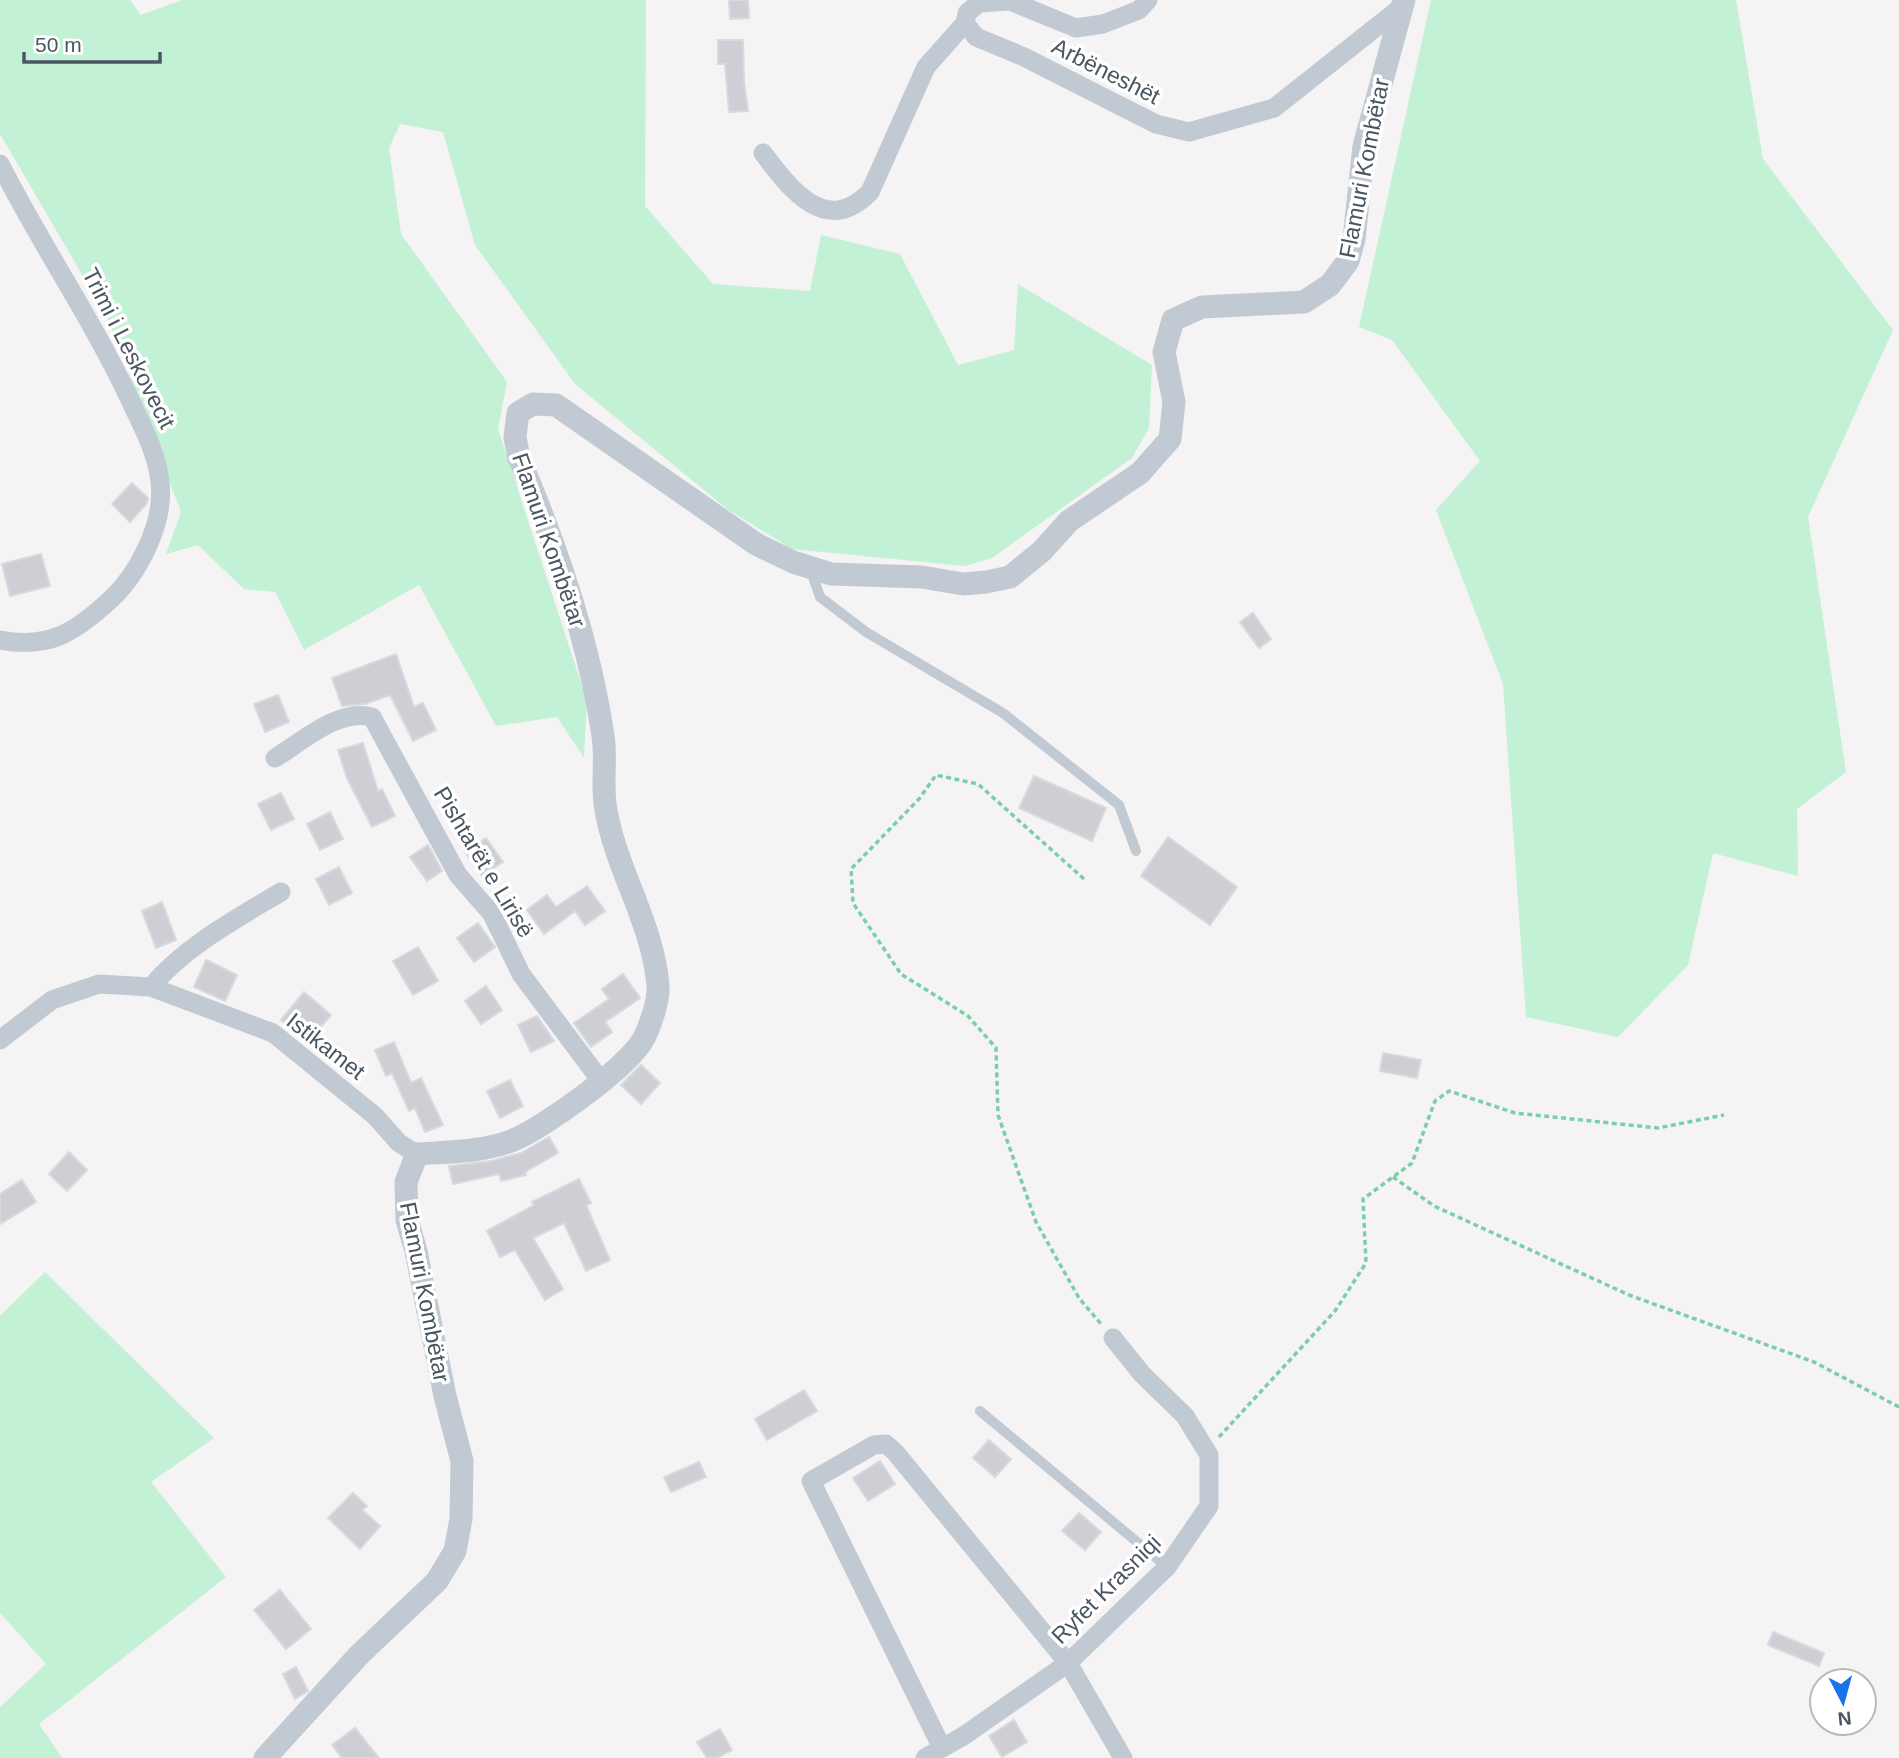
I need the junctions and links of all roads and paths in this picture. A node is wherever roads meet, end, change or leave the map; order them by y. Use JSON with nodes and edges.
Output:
{"nodes":[{"id":1,"x":1148,"y":0,"type":"edge"},
{"id":2,"x":1404,"y":3,"type":"edge"},
{"id":3,"x":965,"y":23,"type":"junction"},
{"id":4,"x":763,"y":153,"type":"dead end"},
{"id":5,"x":0,"y":164,"type":"edge"},
{"id":6,"x":810,"y":567,"type":"junction"},
{"id":7,"x":0,"y":640,"type":"edge"},
{"id":8,"x":275,"y":758,"type":"dead end"},
{"id":9,"x":1136,"y":851,"type":"dead end"},
{"id":10,"x":1084,"y":879,"type":"dead end"},
{"id":11,"x":281,"y":892,"type":"dead end"},
{"id":12,"x":151,"y":987,"type":"junction"},
{"id":13,"x":0,"y":1040,"type":"edge"},
{"id":14,"x":601,"y":1081,"type":"junction"},
{"id":15,"x":1724,"y":1115,"type":"dead end"},
{"id":16,"x":417,"y":1154,"type":"junction"},
{"id":17,"x":1393,"y":1177,"type":"junction"},
{"id":18,"x":1113,"y":1338,"type":"joint"},
{"id":19,"x":1899,"y":1407,"type":"edge"},
{"id":20,"x":980,"y":1411,"type":"dead end"},
{"id":21,"x":1206,"y":1451,"type":"junction"},
{"id":22,"x":1167,"y":1567,"type":"junction"},
{"id":23,"x":1068,"y":1662,"type":"junction"},
{"id":24,"x":942,"y":1748,"type":"junction"},
{"id":25,"x":265,"y":1758,"type":"edge"},
{"id":26,"x":925,"y":1758,"type":"edge"},
{"id":27,"x":1123,"y":1758,"type":"edge"}],
"edges":[{"from":1,"to":3,"type":"street","name":"Arbëneshët"},
{"from":2,"to":3,"type":"street","name":"Arbëneshët"},
{"from":2,"to":6,"type":"street","name":"Flamuri Kombëtar"},
{"from":3,"to":4,"type":"street"},
{"from":5,"to":7,"type":"street","name":"Trimi i Leskovecit"},
{"from":6,"to":9,"type":"lane"},
{"from":6,"to":14,"type":"street","name":"Flamuri Kombëtar"},
{"from":8,"to":14,"type":"street","name":"Pishtarët e Lirisë"},
{"from":10,"to":18,"type":"path"},
{"from":11,"to":12,"type":"street"},
{"from":12,"to":13,"type":"street","name":"Istikamet"},
{"from":12,"to":16,"type":"street","name":"Istikamet"},
{"from":14,"to":16,"type":"street","name":"Flamuri Kombëtar"},
{"from":15,"to":17,"type":"path"},
{"from":16,"to":25,"type":"street","name":"Flamuri Kombëtar"},
{"from":17,"to":19,"type":"path"},
{"from":17,"to":21,"type":"path"},
{"from":18,"to":21,"type":"street","name":"Ryfet Krasniqi"},
{"from":20,"to":22,"type":"lane"},
{"from":21,"to":22,"type":"street","name":"Ryfet Krasniqi"},
{"from":22,"to":23,"type":"street","name":"Ryfet Krasniqi"},
{"from":23,"to":24,"type":"street","name":"Ryfet Krasniqi"},
{"from":23,"to":24,"type":"street"},
{"from":23,"to":27,"type":"street"},
{"from":24,"to":26,"type":"street","name":"Ryfet Krasniqi"}]}
